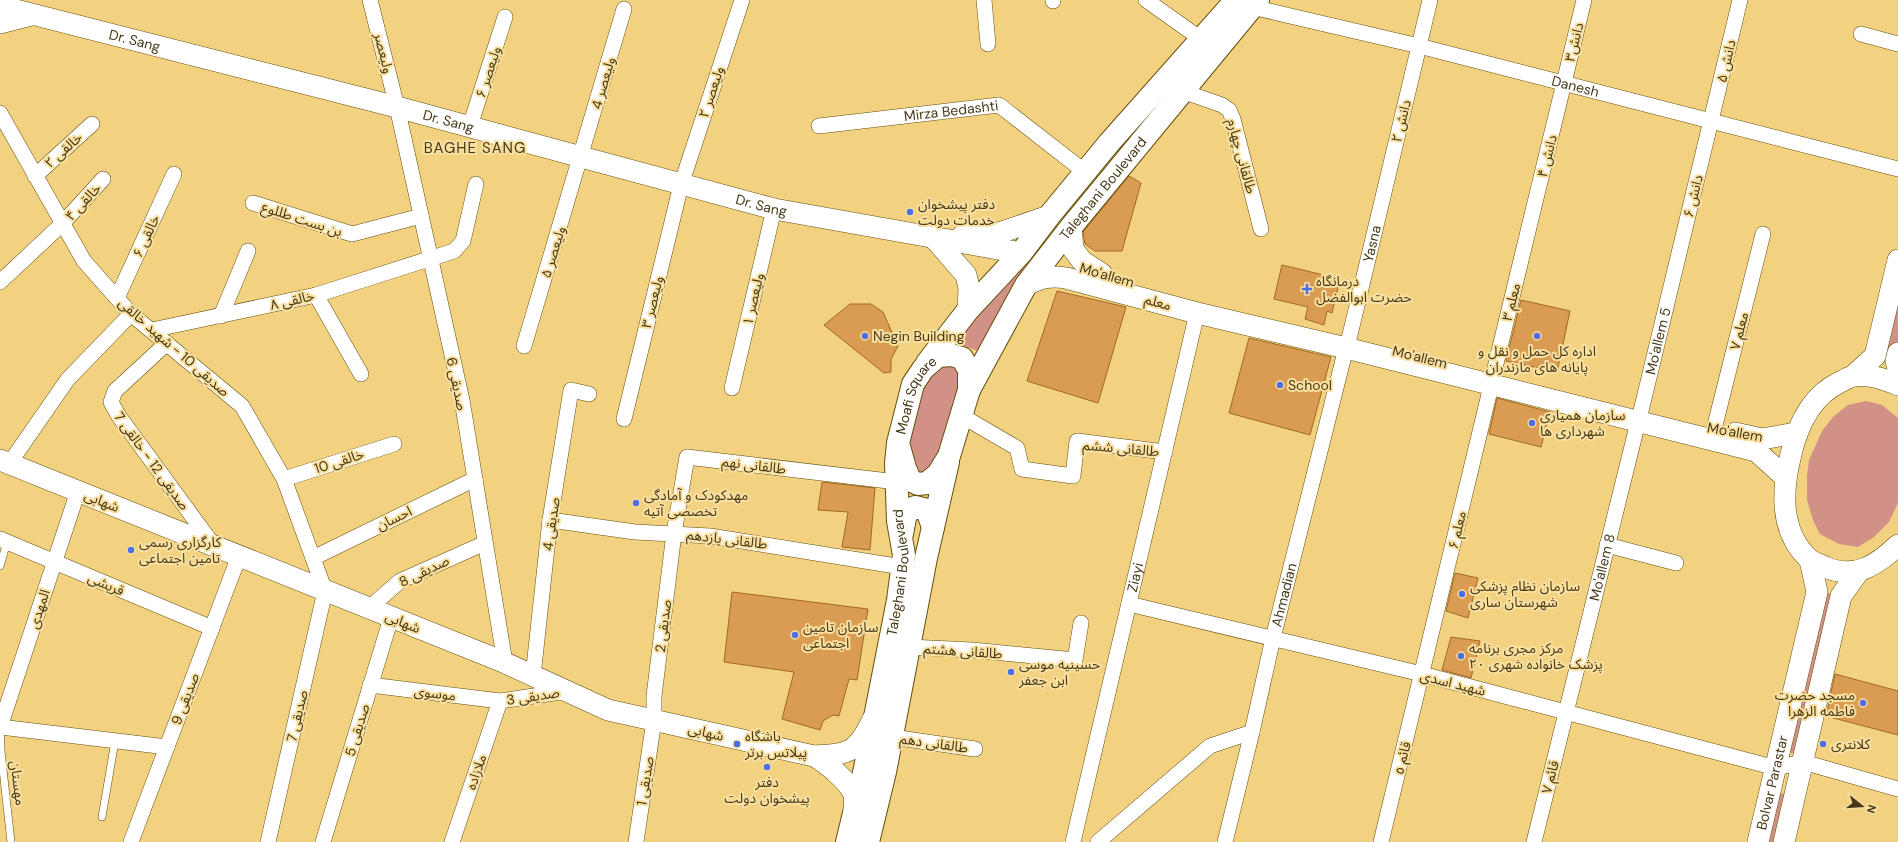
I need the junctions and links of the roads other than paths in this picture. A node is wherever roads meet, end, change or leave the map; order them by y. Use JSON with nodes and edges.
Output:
{"nodes":[{"id":1,"x":370,"y":0,"type":"edge"},
{"id":2,"x":742,"y":0,"type":"edge"},
{"id":3,"x":984,"y":0,"type":"edge"},
{"id":4,"x":1146,"y":0,"type":"edge"},
{"id":5,"x":1430,"y":0,"type":"edge"},
{"id":6,"x":1584,"y":0,"type":"edge"},
{"id":7,"x":1740,"y":0,"type":"edge"},
{"id":8,"x":1249,"y":2,"type":"edge"},
{"id":9,"x":5,"y":9,"type":"edge"},
{"id":10,"x":624,"y":9,"type":"dead end"},
{"id":11,"x":505,"y":17,"type":"dead end"},
{"id":12,"x":1861,"y":34,"type":"dead end"},
{"id":13,"x":1201,"y":39,"type":"junction"},
{"id":14,"x":988,"y":44,"type":"dead end"},
{"id":15,"x":1898,"y":44,"type":"edge"},
{"id":16,"x":1419,"y":46,"type":"junction"},
{"id":17,"x":1564,"y":83,"type":"junction"},
{"id":18,"x":1182,"y":91,"type":"junction"},
{"id":19,"x":397,"y":106,"type":"junction"},
{"id":20,"x":1,"y":116,"type":"edge"},
{"id":21,"x":1711,"y":122,"type":"junction"},
{"id":22,"x":92,"y":124,"type":"dead end"},
{"id":23,"x":470,"y":126,"type":"junction"},
{"id":24,"x":819,"y":126,"type":"dead end"},
{"id":25,"x":581,"y":157,"type":"junction"},
{"id":26,"x":1898,"y":169,"type":"edge"},
{"id":27,"x":1085,"y":172,"type":"junction"},
{"id":28,"x":174,"y":174,"type":"dead end"},
{"id":29,"x":35,"y":176,"type":"junction"},
{"id":30,"x":103,"y":179,"type":"dead end"},
{"id":31,"x":476,"y":184,"type":"dead end"},
{"id":32,"x":681,"y":185,"type":"junction"},
{"id":33,"x":1383,"y":196,"type":"joint"},
{"id":34,"x":253,"y":203,"type":"dead end"},
{"id":35,"x":774,"y":209,"type":"junction"},
{"id":36,"x":420,"y":216,"type":"junction"},
{"id":37,"x":1049,"y":216,"type":"junction"},
{"id":38,"x":62,"y":224,"type":"junction"},
{"id":39,"x":1071,"y":227,"type":"junction"},
{"id":40,"x":1529,"y":228,"type":"joint"},
{"id":41,"x":1261,"y":229,"type":"dead end"},
{"id":42,"x":1763,"y":234,"type":"dead end"},
{"id":43,"x":933,"y":237,"type":"junction"},
{"id":44,"x":248,"y":251,"type":"dead end"},
{"id":45,"x":1021,"y":253,"type":"junction"},
{"id":46,"x":1048,"y":258,"type":"junction"},
{"id":47,"x":430,"y":259,"type":"junction"},
{"id":48,"x":1898,"y":260,"type":"edge"},
{"id":49,"x":1675,"y":271,"type":"joint"},
{"id":50,"x":1102,"y":274,"type":"junction"},
{"id":51,"x":0,"y":282,"type":"edge"},
{"id":52,"x":1026,"y":285,"type":"junction"},
{"id":53,"x":316,"y":295,"type":"junction"},
{"id":54,"x":117,"y":298,"type":"junction"},
{"id":55,"x":968,"y":310,"type":"junction"},
{"id":56,"x":1197,"y":313,"type":"junction"},
{"id":57,"x":131,"y":314,"type":"junction"},
{"id":58,"x":221,"y":316,"type":"junction"},
{"id":59,"x":152,"y":330,"type":"junction"},
{"id":60,"x":167,"y":343,"type":"junction"},
{"id":61,"x":1347,"y":344,"type":"junction"},
{"id":62,"x":524,"y":346,"type":"dead end"},
{"id":63,"x":1898,"y":353,"type":"edge"},
{"id":64,"x":923,"y":369,"type":"junction"},
{"id":65,"x":1898,"y":369,"type":"edge"},
{"id":66,"x":361,"y":374,"type":"dead end"},
{"id":67,"x":1853,"y":376,"type":"junction"},
{"id":68,"x":1492,"y":381,"type":"junction"},
{"id":69,"x":1898,"y":385,"type":"edge"},
{"id":70,"x":732,"y":388,"type":"dead end"},
{"id":71,"x":969,"y":390,"type":"junction"},
{"id":72,"x":589,"y":394,"type":"dead end"},
{"id":73,"x":962,"y":416,"type":"junction"},
{"id":74,"x":1639,"y":417,"type":"junction"},
{"id":75,"x":624,"y":419,"type":"dead end"},
{"id":76,"x":1714,"y":428,"type":"junction"},
{"id":77,"x":1796,"y":433,"type":"junction"},
{"id":78,"x":898,"y":443,"type":"junction"},
{"id":79,"x":394,"y":444,"type":"dead end"},
{"id":80,"x":1165,"y":452,"type":"junction"},
{"id":81,"x":949,"y":456,"type":"junction"},
{"id":82,"x":4,"y":462,"type":"edge"},
{"id":83,"x":1785,"y":477,"type":"junction"},
{"id":84,"x":284,"y":479,"type":"junction"},
{"id":85,"x":475,"y":479,"type":"junction"},
{"id":86,"x":897,"y":482,"type":"junction"},
{"id":87,"x":78,"y":491,"type":"junction"},
{"id":88,"x":550,"y":520,"type":"junction"},
{"id":89,"x":933,"y":527,"type":"junction"},
{"id":90,"x":674,"y":533,"type":"junction"},
{"id":91,"x":901,"y":538,"type":"junction"},
{"id":92,"x":4,"y":541,"type":"edge"},
{"id":93,"x":485,"y":543,"type":"junction"},
{"id":94,"x":1607,"y":545,"type":"junction"},
{"id":95,"x":1898,"y":545,"type":"edge"},
{"id":96,"x":215,"y":546,"type":"junction"},
{"id":97,"x":239,"y":556,"type":"junction"},
{"id":98,"x":314,"y":558,"type":"junction"},
{"id":99,"x":1810,"y":560,"type":"junction"},
{"id":100,"x":54,"y":562,"type":"junction"},
{"id":101,"x":1676,"y":563,"type":"dead end"},
{"id":102,"x":0,"y":566,"type":"edge"},
{"id":103,"x":902,"y":567,"type":"junction"},
{"id":104,"x":1859,"y":571,"type":"junction"},
{"id":105,"x":326,"y":591,"type":"junction"},
{"id":106,"x":1129,"y":604,"type":"junction"},
{"id":107,"x":368,"y":609,"type":"junction"},
{"id":108,"x":391,"y":618,"type":"junction"},
{"id":109,"x":1082,"y":623,"type":"dead end"},
{"id":110,"x":212,"y":628,"type":"junction"},
{"id":111,"x":1273,"y":638,"type":"junction"},
{"id":112,"x":909,"y":647,"type":"junction"},
{"id":113,"x":505,"y":663,"type":"junction"},
{"id":114,"x":1422,"y":674,"type":"junction"},
{"id":115,"x":533,"y":676,"type":"junction"},
{"id":116,"x":370,"y":685,"type":"junction"},
{"id":117,"x":567,"y":691,"type":"junction"},
{"id":118,"x":500,"y":701,"type":"junction"},
{"id":119,"x":876,"y":711,"type":"junction"},
{"id":120,"x":1565,"y":711,"type":"junction"},
{"id":121,"x":654,"y":720,"type":"junction"},
{"id":122,"x":0,"y":727,"type":"edge"},
{"id":123,"x":1252,"y":732,"type":"junction"},
{"id":124,"x":892,"y":737,"type":"junction"},
{"id":125,"x":115,"y":741,"type":"junction"},
{"id":126,"x":167,"y":747,"type":"junction"},
{"id":127,"x":976,"y":749,"type":"dead end"},
{"id":128,"x":814,"y":756,"type":"junction"},
{"id":129,"x":1803,"y":762,"type":"junction"},
{"id":130,"x":1776,"y":768,"type":"junction"},
{"id":131,"x":1898,"y":789,"type":"edge"},
{"id":132,"x":102,"y":817,"type":"dead end"},
{"id":133,"x":854,"y":817,"type":"junction"},
{"id":134,"x":11,"y":842,"type":"edge"},
{"id":135,"x":131,"y":842,"type":"edge"},
{"id":136,"x":268,"y":842,"type":"edge"},
{"id":137,"x":323,"y":842,"type":"edge"},
{"id":138,"x":452,"y":842,"type":"edge"},
{"id":139,"x":636,"y":842,"type":"edge"},
{"id":140,"x":847,"y":842,"type":"edge"},
{"id":141,"x":868,"y":842,"type":"edge"},
{"id":142,"x":1073,"y":842,"type":"edge"},
{"id":143,"x":1098,"y":842,"type":"edge"},
{"id":144,"x":1225,"y":842,"type":"edge"},
{"id":145,"x":1381,"y":842,"type":"edge"},
{"id":146,"x":1534,"y":842,"type":"edge"},
{"id":147,"x":1758,"y":842,"type":"edge"},
{"id":148,"x":1784,"y":842,"type":"edge"}],
"edges":[{"from":1,"to":19,"type":"street","name":"ولیعصر"},
{"from":2,"to":32,"type":"street","name":"ولیعصر ٢"},
{"from":3,"to":14,"type":"street"},
{"from":4,"to":13,"type":"street"},
{"from":5,"to":16,"type":"street","name":"دانش ٢"},
{"from":6,"to":17,"type":"street","name":"دانش٣"},
{"from":7,"to":21,"type":"street","name":"دانش ۵"},
{"from":8,"to":13,"type":"main road","name":"Taleghani Boulevard"},
{"from":8,"to":16,"type":"street","name":"Danesh"},
{"from":8,"to":18,"type":"main road","name":"Taleghani Boulevard"},
{"from":9,"to":19,"type":"main road","name":"Dr. Sang"},
{"from":10,"to":25,"type":"street","name":"ولیعصر 4"},
{"from":11,"to":23,"type":"street","name":"ولیعصر ۶"},
{"from":12,"to":15,"type":"street"},
{"from":13,"to":27,"type":"main road","name":"Taleghani Boulevard"},
{"from":16,"to":17,"type":"street","name":"Danesh"},
{"from":16,"to":33,"type":"street","name":"دانش ٢"},
{"from":17,"to":21,"type":"street","name":"Danesh"},
{"from":17,"to":40,"type":"street","name":"دانش ۴"},
{"from":18,"to":39,"type":"main road","name":"Taleghani Boulevard"},
{"from":18,"to":41,"type":"street","name":"طالقانی چهارم"},
{"from":19,"to":23,"type":"main road","name":"Dr. Sang"},
{"from":19,"to":36,"type":"street","name":"صدیقی 6"},
{"from":20,"to":29,"type":"street","name":"صدیقی 10 - شهید خالقی"},
{"from":21,"to":26,"type":"street","name":"Danesh"},
{"from":21,"to":49,"type":"street","name":"دانش ۶"},
{"from":22,"to":29,"type":"street","name":"خالقی ۲"},
{"from":23,"to":25,"type":"main road","name":"Dr. Sang"},
{"from":24,"to":27,"type":"street","name":"Mirza Bedashti"},
{"from":25,"to":32,"type":"main road","name":"Dr. Sang"},
{"from":25,"to":62,"type":"street","name":"ولیعصر ۵"},
{"from":27,"to":37,"type":"main road","name":"Taleghani Boulevard"},
{"from":28,"to":54,"type":"street","name":"خالقی ۶"},
{"from":29,"to":38,"type":"street","name":"صدیقی 10 - شهید خالقی"},
{"from":30,"to":38,"type":"street","name":"خالقی ۴"},
{"from":31,"to":47,"type":"street","name":"خالقی ۸"},
{"from":32,"to":35,"type":"main road","name":"Dr. Sang"},
{"from":32,"to":75,"type":"street","name":"ولیعصر ٣"},
{"from":33,"to":61,"type":"street","name":"Yasna"},
{"from":34,"to":36,"type":"street","name":"بن بست طللوع"},
{"from":35,"to":43,"type":"main road","name":"Dr. Sang"},
{"from":35,"to":70,"type":"street","name":"ولیعصر ١"},
{"from":36,"to":47,"type":"street","name":"صدیقی 6"},
{"from":37,"to":43,"type":"main road"},
{"from":37,"to":45,"type":"main road","name":"Taleghani Boulevard"},
{"from":38,"to":51,"type":"street","name":"خالقی ۴"},
{"from":38,"to":54,"type":"street","name":"صدیقی 10 - شهید خالقی"},
{"from":39,"to":46,"type":"main road","name":"Taleghani Boulevard"},
{"from":39,"to":50,"type":"main road"},
{"from":40,"to":68,"type":"street","name":"معلم ۳"},
{"from":42,"to":76,"type":"street","name":"معلم ٧"},
{"from":43,"to":45,"type":"main road","name":"Dr. Sang"},
{"from":43,"to":55,"type":"main road"},
{"from":44,"to":58,"type":"street"},
{"from":45,"to":46,"type":"main road"},
{"from":45,"to":55,"type":"main road","name":"Taleghani Boulevard"},
{"from":46,"to":50,"type":"main road","name":"Mo'allem"},
{"from":46,"to":52,"type":"main road","name":"Taleghani Boulevard"},
{"from":47,"to":53,"type":"street","name":"خالقی ۸"},
{"from":47,"to":85,"type":"street","name":"صدیقی 6"},
{"from":48,"to":67,"type":"main road"},
{"from":49,"to":74,"type":"street","name":"Mo'allem 5"},
{"from":50,"to":61,"type":"main road","name":"Mo'allem"},
{"from":52,"to":56,"type":"main road","name":"معلم"},
{"from":52,"to":71,"type":"main road","name":"Taleghani Boulevard"},
{"from":53,"to":58,"type":"street","name":"خالقی ۸"},
{"from":53,"to":66,"type":"street"},
{"from":54,"to":57,"type":"street","name":"صدیقی 10 - شهید خالقی"},
{"from":55,"to":64,"type":"main road","name":"Taleghani Boulevard"},
{"from":56,"to":61,"type":"main road","name":"Mo'allem"},
{"from":56,"to":80,"type":"street","name":"Ziayi"},
{"from":57,"to":59,"type":"street","name":"صدیقی 10 - شهید خالقی"},
{"from":57,"to":82,"type":"street"},
{"from":58,"to":59,"type":"street","name":"خالقی ۸"},
{"from":59,"to":60,"type":"street","name":"صدیقی 10 - شهید خالقی"},
{"from":60,"to":84,"type":"street","name":"صدیقی 10 - شهید خالقی"},
{"from":60,"to":96,"type":"street","name":"صدیقی 12 - خالقی 7"},
{"from":61,"to":68,"type":"main road","name":"Mo'allem"},
{"from":61,"to":111,"type":"street","name":"Ahmadian"},
{"from":63,"to":65,"type":"main road"},
{"from":64,"to":71,"type":"main road","name":"Moafi Square"},
{"from":64,"to":78,"type":"main road","name":"Moafi Square"},
{"from":67,"to":69,"type":"main road"},
{"from":67,"to":77,"type":"main road"},
{"from":68,"to":74,"type":"main road","name":"Mo'allem"},
{"from":68,"to":114,"type":"street","name":"معلم ۶"},
{"from":71,"to":73,"type":"main road","name":"Moafi Square"},
{"from":72,"to":88,"type":"street","name":"صدیقی 4"},
{"from":73,"to":80,"type":"street","name":"طالقانی ششم"},
{"from":73,"to":81,"type":"main road","name":"Moafi Square"},
{"from":74,"to":76,"type":"main road","name":"Mo'allem"},
{"from":74,"to":83,"type":"main road","name":"Mo'allem"},
{"from":74,"to":94,"type":"street","name":"Mo'allem 8"},
{"from":76,"to":77,"type":"main road","name":"Mo'allem"},
{"from":77,"to":83,"type":"main road"},
{"from":78,"to":81,"type":"main road","name":"Moafi Square"},
{"from":78,"to":86,"type":"main road","name":"Taleghani Boulevard"},
{"from":79,"to":84,"type":"street","name":"خالقی 10"},
{"from":80,"to":106,"type":"street","name":"Ziayi"},
{"from":81,"to":89,"type":"main road","name":"Taleghani Boulevard"},
{"from":82,"to":87,"type":"main road","name":"شهابی"},
{"from":83,"to":99,"type":"main road"},
{"from":84,"to":98,"type":"street","name":"صدیقی 10 - شهید خالقی"},
{"from":85,"to":93,"type":"street","name":"صدیقی 6"},
{"from":85,"to":98,"type":"street","name":"احسان"},
{"from":86,"to":90,"type":"street","name":"طالقانی نهم"},
{"from":86,"to":91,"type":"main road","name":"Taleghani Boulevard"},
{"from":87,"to":96,"type":"main road","name":"شهابی"},
{"from":87,"to":100,"type":"street","name":"المهدی"},
{"from":88,"to":90,"type":"street","name":"طالقانی یازدهم"},
{"from":88,"to":115,"type":"street","name":"صدیقی 4"},
{"from":89,"to":91,"type":"main road"},
{"from":89,"to":112,"type":"main road","name":"Taleghani Boulevard"},
{"from":90,"to":103,"type":"street","name":"طالقانی یازدهم"},
{"from":90,"to":121,"type":"street","name":"صدیقی 2"},
{"from":91,"to":103,"type":"main road","name":"Taleghani Boulevard"},
{"from":92,"to":100,"type":"street","name":"قریشی"},
{"from":92,"to":102,"type":"lane"},
{"from":93,"to":107,"type":"street","name":"صدیقی 8"},
{"from":93,"to":113,"type":"street","name":"صدیقی 6"},
{"from":94,"to":101,"type":"street"},
{"from":94,"to":120,"type":"street","name":"Mo'allem 8"},
{"from":95,"to":104,"type":"main road"},
{"from":96,"to":97,"type":"main road","name":"شهابی"},
{"from":97,"to":105,"type":"main road","name":"شهابی"},
{"from":97,"to":110,"type":"street","name":"صدیقی 9"},
{"from":98,"to":105,"type":"street","name":"صدیقی 10 - شهید خالقی"},
{"from":99,"to":104,"type":"main road"},
{"from":99,"to":130,"type":"main road","name":"Bolvar Parastar"},
{"from":100,"to":110,"type":"street","name":"قریشی"},
{"from":100,"to":122,"type":"street","name":"المهدی"},
{"from":103,"to":119,"type":"main road","name":"Taleghani Boulevard"},
{"from":104,"to":129,"type":"main road","name":"Bolvar Parastar"},
{"from":105,"to":107,"type":"main road","name":"شهابی"},
{"from":105,"to":136,"type":"street","name":"صدیقی 7"},
{"from":106,"to":111,"type":"street","name":"شهید اسدی"},
{"from":106,"to":142,"type":"street","name":"Ziayi"},
{"from":107,"to":108,"type":"main road","name":"شهابی"},
{"from":108,"to":113,"type":"main road","name":"شهابی"},
{"from":108,"to":116,"type":"street","name":"صدیقی 5"},
{"from":109,"to":112,"type":"street","name":"طالقانی هشتم"},
{"from":110,"to":126,"type":"street","name":"صدیقی 9"},
{"from":111,"to":114,"type":"street","name":"شهید اسدی"},
{"from":111,"to":123,"type":"street","name":"Ahmadian"},
{"from":112,"to":124,"type":"main road","name":"Taleghani Boulevard"},
{"from":113,"to":115,"type":"main road","name":"شهابی"},
{"from":114,"to":120,"type":"street","name":"شهید اسدی"},
{"from":114,"to":145,"type":"street","name":"قائم ٥"},
{"from":115,"to":117,"type":"main road","name":"شهابی"},
{"from":116,"to":118,"type":"street","name":"موسوی"},
{"from":116,"to":137,"type":"street","name":"صدیقی 5"},
{"from":117,"to":118,"type":"street","name":"صدیقی 3"},
{"from":117,"to":121,"type":"main road","name":"شهابی"},
{"from":118,"to":138,"type":"street","name":"ملازاده"},
{"from":119,"to":128,"type":"main road"},
{"from":119,"to":133,"type":"main road","name":"Taleghani Boulevard"},
{"from":120,"to":130,"type":"street","name":"شهید اسدی"},
{"from":120,"to":146,"type":"street","name":"قائم ٧"},
{"from":121,"to":128,"type":"main road","name":"شهابی"},
{"from":121,"to":139,"type":"street","name":"صدیقی 1"},
{"from":122,"to":125,"type":"street"},
{"from":122,"to":134,"type":"lane","name":"مهستان"},
{"from":123,"to":143,"type":"street"},
{"from":123,"to":144,"type":"street","name":"Ahmadian"},
{"from":124,"to":127,"type":"street","name":"طالقانی دهم"},
{"from":124,"to":141,"type":"main road","name":"Taleghani Boulevard"},
{"from":125,"to":126,"type":"street"},
{"from":125,"to":132,"type":"lane"},
{"from":126,"to":135,"type":"street","name":"صدیقی 9"},
{"from":128,"to":133,"type":"main road"},
{"from":129,"to":130,"type":"street"},
{"from":129,"to":131,"type":"street"},
{"from":129,"to":148,"type":"main road","name":"Bolvar Parastar"},
{"from":130,"to":147,"type":"main road","name":"Bolvar Parastar"},
{"from":133,"to":140,"type":"main road","name":"Taleghani Boulevard"}]}
